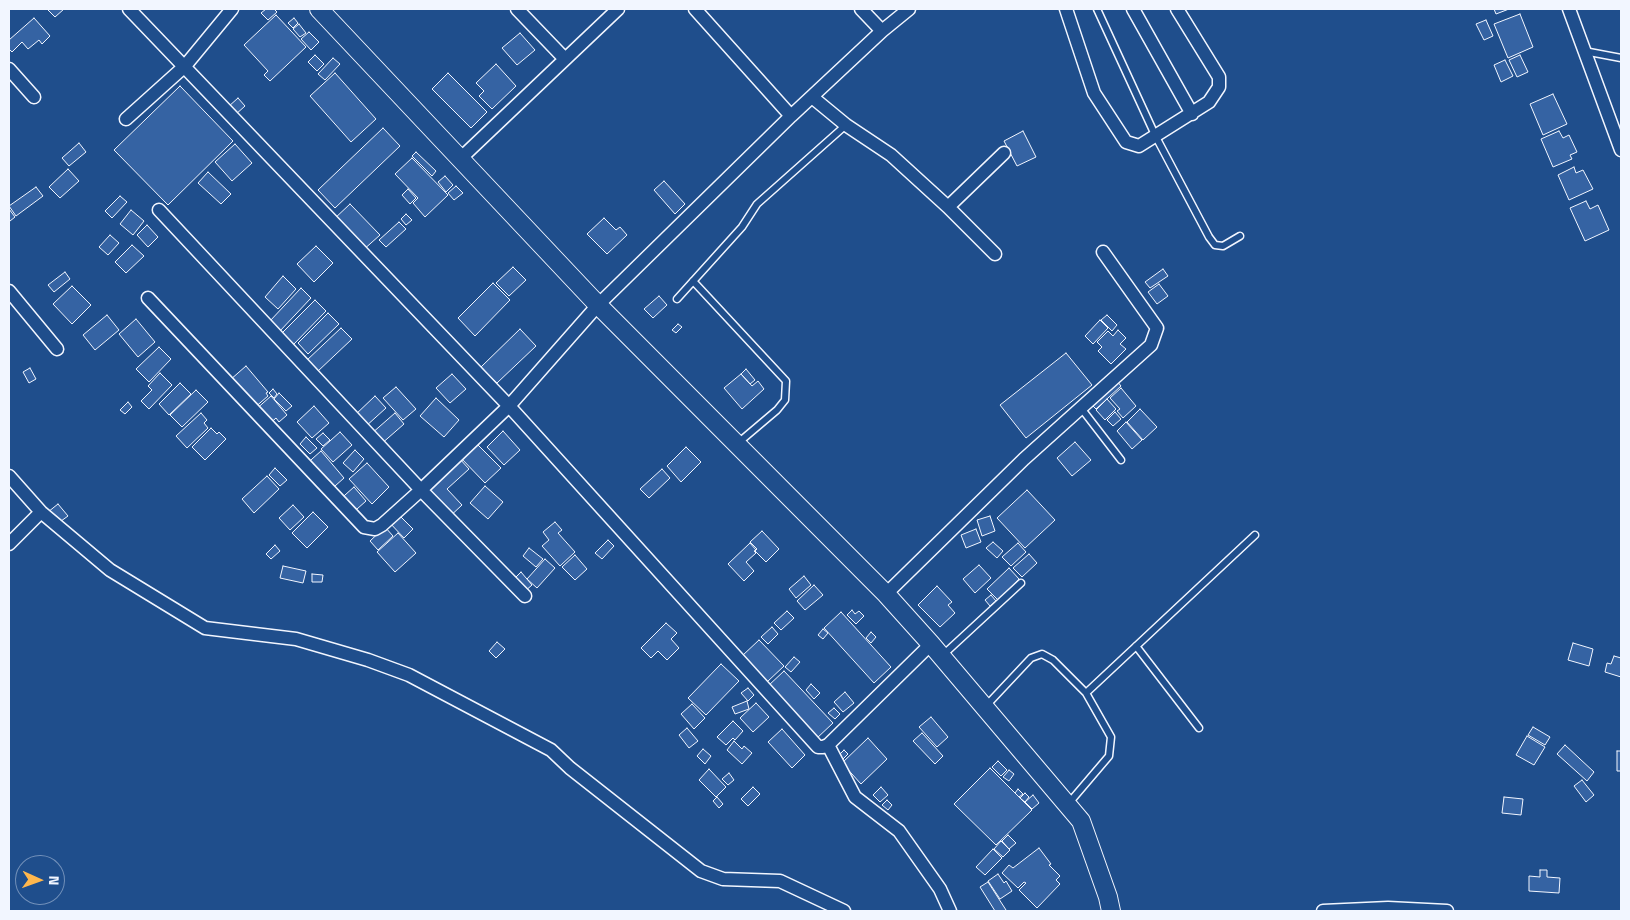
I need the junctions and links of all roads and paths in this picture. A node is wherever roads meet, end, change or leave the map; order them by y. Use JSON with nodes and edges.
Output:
{"nodes":[{"id":1,"x":129,"y":9,"type":"edge"},
{"id":2,"x":232,"y":9,"type":"edge"},
{"id":3,"x":319,"y":9,"type":"edge"},
{"id":4,"x":517,"y":9,"type":"edge"},
{"id":5,"x":618,"y":9,"type":"edge"},
{"id":6,"x":695,"y":9,"type":"edge"},
{"id":7,"x":861,"y":9,"type":"edge"},
{"id":8,"x":909,"y":9,"type":"edge"},
{"id":9,"x":1066,"y":9,"type":"edge"},
{"id":10,"x":1097,"y":9,"type":"edge"},
{"id":11,"x":1133,"y":9,"type":"edge"},
{"id":12,"x":1177,"y":9,"type":"edge"},
{"id":13,"x":1569,"y":9,"type":"edge"},
{"id":14,"x":882,"y":31,"type":"junction"},
{"id":15,"x":1584,"y":51,"type":"junction"},
{"id":16,"x":1621,"y":58,"type":"edge"},
{"id":17,"x":565,"y":59,"type":"junction"},
{"id":18,"x":184,"y":66,"type":"junction"},
{"id":19,"x":9,"y":69,"type":"edge"},
{"id":20,"x":812,"y":96,"type":"junction"},
{"id":21,"x":34,"y":97,"type":"dead end"},
{"id":22,"x":1192,"y":114,"type":"junction"},
{"id":23,"x":791,"y":116,"type":"junction"},
{"id":24,"x":126,"y":119,"type":"dead end"},
{"id":25,"x":846,"y":125,"type":"junction"},
{"id":26,"x":1156,"y":137,"type":"junction"},
{"id":27,"x":1621,"y":150,"type":"edge"},
{"id":28,"x":1004,"y":153,"type":"dead end"},
{"id":29,"x":460,"y":158,"type":"junction"},
{"id":30,"x":948,"y":207,"type":"junction"},
{"id":31,"x":159,"y":210,"type":"dead end"},
{"id":32,"x":1240,"y":236,"type":"dead end"},
{"id":33,"x":1103,"y":252,"type":"dead end"},
{"id":34,"x":995,"y":254,"type":"dead end"},
{"id":35,"x":693,"y":281,"type":"junction"},
{"id":36,"x":9,"y":291,"type":"edge"},
{"id":37,"x":148,"y":298,"type":"dead end"},
{"id":38,"x":677,"y":299,"type":"dead end"},
{"id":39,"x":598,"y":305,"type":"junction"},
{"id":40,"x":57,"y":349,"type":"dead end"},
{"id":41,"x":509,"y":406,"type":"junction"},
{"id":42,"x":1081,"y":408,"type":"junction"},
{"id":43,"x":736,"y":444,"type":"junction"},
{"id":44,"x":1121,"y":460,"type":"dead end"},
{"id":45,"x":9,"y":476,"type":"edge"},
{"id":46,"x":421,"y":490,"type":"junction"},
{"id":47,"x":41,"y":512,"type":"junction"},
{"id":48,"x":1255,"y":535,"type":"dead end"},
{"id":49,"x":9,"y":544,"type":"edge"},
{"id":50,"x":1021,"y":583,"type":"dead end"},
{"id":51,"x":886,"y":594,"type":"junction"},
{"id":52,"x":525,"y":596,"type":"dead end"},
{"id":53,"x":1136,"y":646,"type":"junction"},
{"id":54,"x":936,"y":651,"type":"junction"},
{"id":55,"x":1086,"y":693,"type":"junction"},
{"id":56,"x":984,"y":708,"type":"junction"},
{"id":57,"x":1200,"y":728,"type":"dead end"},
{"id":58,"x":828,"y":745,"type":"junction"},
{"id":59,"x":1067,"y":805,"type":"junction"},
{"id":60,"x":844,"y":911,"type":"edge"},
{"id":61,"x":950,"y":911,"type":"edge"},
{"id":62,"x":1112,"y":911,"type":"edge"},
{"id":63,"x":1323,"y":911,"type":"edge"},
{"id":64,"x":1447,"y":911,"type":"edge"}],
"edges":[{"from":1,"to":18,"type":"street"},
{"from":2,"to":18,"type":"street"},
{"from":3,"to":29,"type":"street"},
{"from":4,"to":17,"type":"street"},
{"from":5,"to":17,"type":"street"},
{"from":6,"to":23,"type":"street"},
{"from":7,"to":14,"type":"street"},
{"from":8,"to":14,"type":"street"},
{"from":9,"to":26,"type":"street"},
{"from":10,"to":26,"type":"lane"},
{"from":11,"to":22,"type":"street"},
{"from":12,"to":22,"type":"street"},
{"from":13,"to":15,"type":"street"},
{"from":14,"to":20,"type":"street"},
{"from":15,"to":16,"type":"lane"},
{"from":15,"to":27,"type":"street"},
{"from":17,"to":29,"type":"street"},
{"from":18,"to":24,"type":"street"},
{"from":18,"to":41,"type":"street"},
{"from":19,"to":21,"type":"street"},
{"from":20,"to":23,"type":"street"},
{"from":20,"to":25,"type":"street"},
{"from":22,"to":26,"type":"street"},
{"from":23,"to":39,"type":"street"},
{"from":25,"to":30,"type":"street"},
{"from":25,"to":35,"type":"lane"},
{"from":26,"to":32,"type":"lane"},
{"from":28,"to":30,"type":"street"},
{"from":29,"to":39,"type":"street"},
{"from":30,"to":34,"type":"street"},
{"from":31,"to":46,"type":"street"},
{"from":33,"to":42,"type":"street"},
{"from":35,"to":38,"type":"lane"},
{"from":35,"to":43,"type":"lane"},
{"from":36,"to":40,"type":"street"},
{"from":37,"to":46,"type":"street"},
{"from":39,"to":41,"type":"street"},
{"from":39,"to":43,"type":"street"},
{"from":41,"to":46,"type":"street"},
{"from":41,"to":58,"type":"street"},
{"from":42,"to":44,"type":"lane"},
{"from":42,"to":51,"type":"street"},
{"from":43,"to":51,"type":"street"},
{"from":45,"to":47,"type":"street"},
{"from":46,"to":52,"type":"street"},
{"from":47,"to":49,"type":"street"},
{"from":47,"to":60,"type":"street"},
{"from":48,"to":53,"type":"lane"},
{"from":50,"to":54,"type":"lane"},
{"from":51,"to":54,"type":"street"},
{"from":53,"to":55,"type":"lane"},
{"from":53,"to":57,"type":"lane"},
{"from":54,"to":56,"type":"street"},
{"from":54,"to":58,"type":"street"},
{"from":55,"to":56,"type":"lane"},
{"from":55,"to":59,"type":"lane"},
{"from":56,"to":59,"type":"street"},
{"from":58,"to":61,"type":"street"},
{"from":59,"to":62,"type":"street"},
{"from":63,"to":64,"type":"street"}]}
